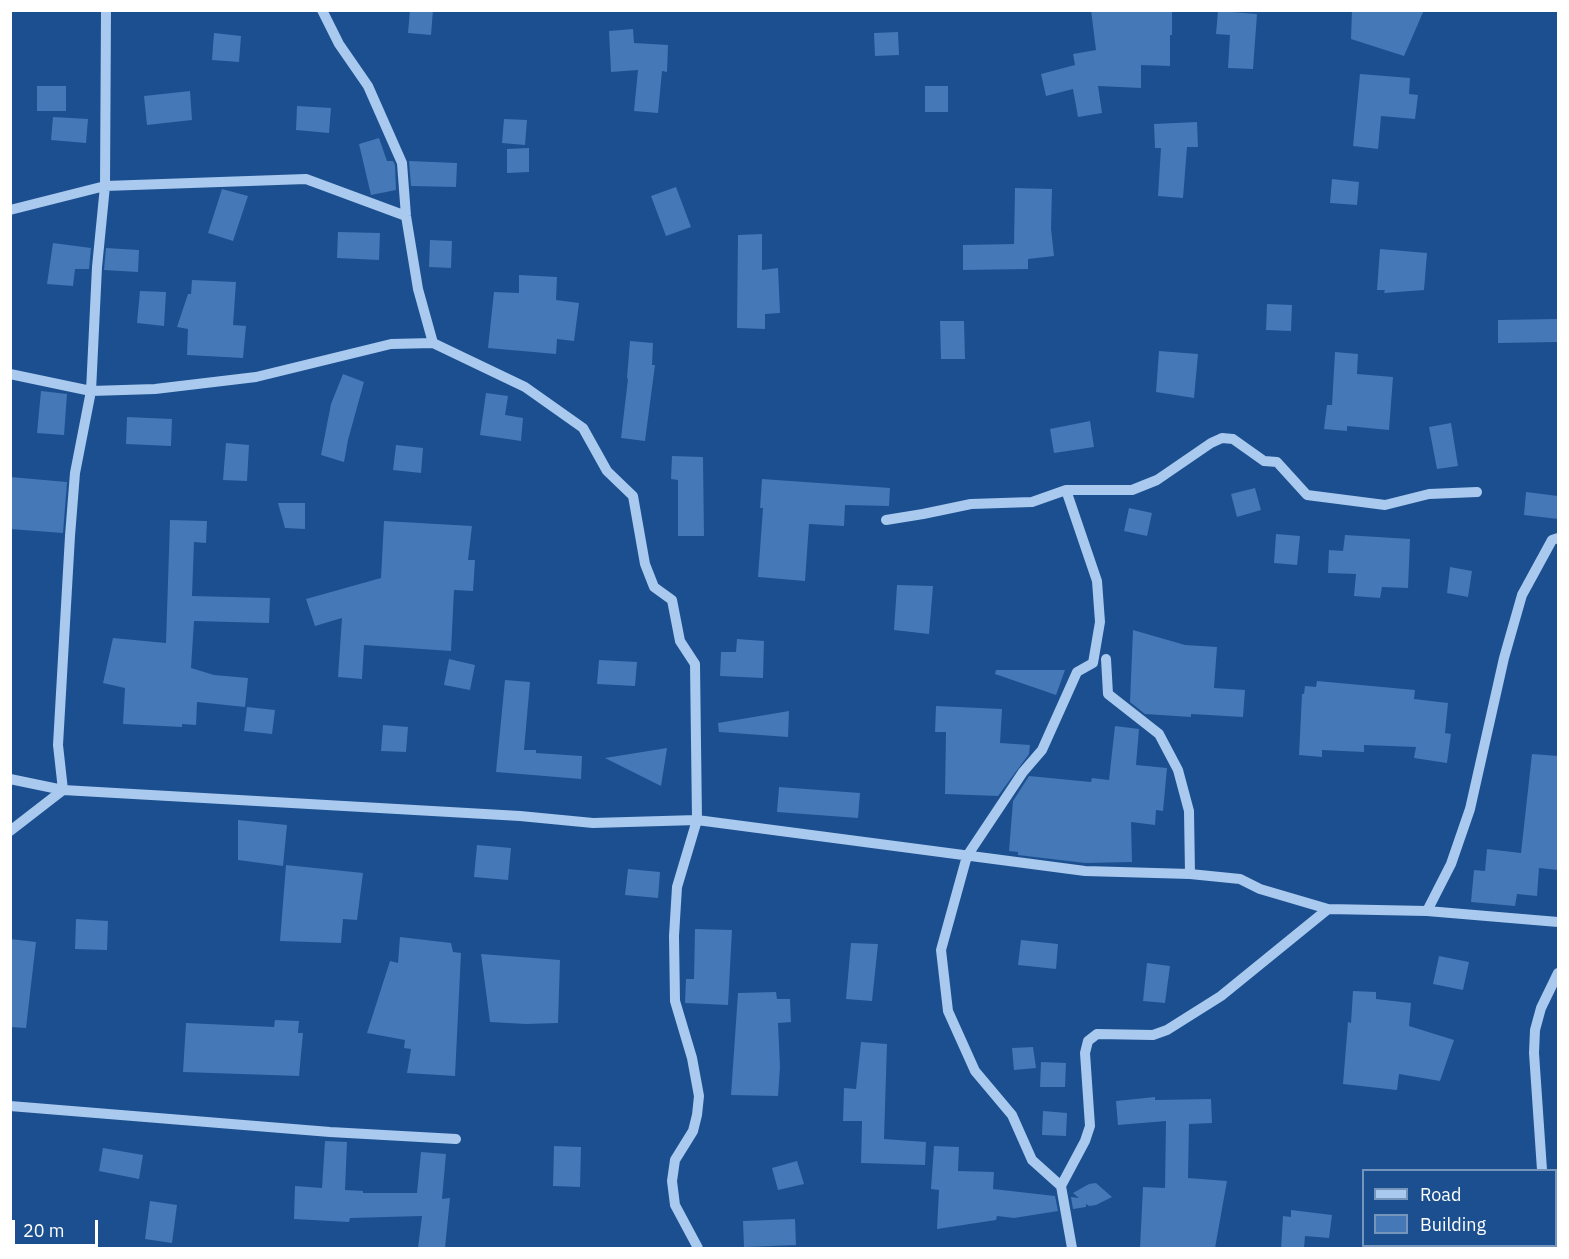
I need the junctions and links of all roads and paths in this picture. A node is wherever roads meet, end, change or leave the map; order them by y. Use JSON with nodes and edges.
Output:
{"nodes":[{"id":1,"x":106,"y":10,"type":"edge"},
{"id":2,"x":322,"y":10,"type":"edge"},
{"id":3,"x":105,"y":186,"type":"junction"},
{"id":4,"x":10,"y":210,"type":"edge"},
{"id":5,"x":406,"y":216,"type":"junction"},
{"id":6,"x":433,"y":343,"type":"junction"},
{"id":7,"x":10,"y":374,"type":"edge"},
{"id":8,"x":91,"y":391,"type":"junction"},
{"id":9,"x":1066,"y":490,"type":"junction"},
{"id":10,"x":1477,"y":492,"type":"dead end"},
{"id":11,"x":886,"y":520,"type":"dead end"},
{"id":12,"x":1558,"y":538,"type":"edge"},
{"id":13,"x":1106,"y":659,"type":"dead end"},
{"id":14,"x":10,"y":779,"type":"edge"},
{"id":15,"x":63,"y":790,"type":"junction"},
{"id":16,"x":697,"y":820,"type":"junction"},
{"id":17,"x":10,"y":831,"type":"edge"},
{"id":18,"x":967,"y":856,"type":"junction"},
{"id":19,"x":1190,"y":874,"type":"junction"},
{"id":20,"x":1328,"y":909,"type":"junction"},
{"id":21,"x":1428,"y":911,"type":"junction"},
{"id":22,"x":1558,"y":922,"type":"edge"},
{"id":23,"x":1558,"y":973,"type":"edge"},
{"id":24,"x":10,"y":1106,"type":"edge"},
{"id":25,"x":456,"y":1139,"type":"dead end"},
{"id":26,"x":1542,"y":1169,"type":"edge"},
{"id":27,"x":1061,"y":1186,"type":"junction"},
{"id":28,"x":698,"y":1248,"type":"edge"},
{"id":29,"x":1072,"y":1248,"type":"edge"}],
"edges":[{"from":1,"to":3,"type":"street"},
{"from":2,"to":5,"type":"street"},
{"from":3,"to":4,"type":"street"},
{"from":3,"to":5,"type":"street"},
{"from":3,"to":8,"type":"street"},
{"from":5,"to":6,"type":"street"},
{"from":6,"to":8,"type":"street"},
{"from":6,"to":16,"type":"street"},
{"from":7,"to":8,"type":"street"},
{"from":8,"to":15,"type":"street"},
{"from":9,"to":10,"type":"street"},
{"from":9,"to":11,"type":"street"},
{"from":9,"to":18,"type":"street"},
{"from":12,"to":21,"type":"street"},
{"from":13,"to":19,"type":"street"},
{"from":14,"to":15,"type":"street"},
{"from":15,"to":16,"type":"street"},
{"from":15,"to":17,"type":"street"},
{"from":16,"to":18,"type":"street"},
{"from":16,"to":28,"type":"street"},
{"from":18,"to":19,"type":"street"},
{"from":18,"to":27,"type":"street"},
{"from":19,"to":20,"type":"street"},
{"from":20,"to":21,"type":"street"},
{"from":20,"to":27,"type":"street"},
{"from":21,"to":22,"type":"street"},
{"from":23,"to":26,"type":"street"},
{"from":24,"to":25,"type":"street"},
{"from":27,"to":29,"type":"street"}]}
